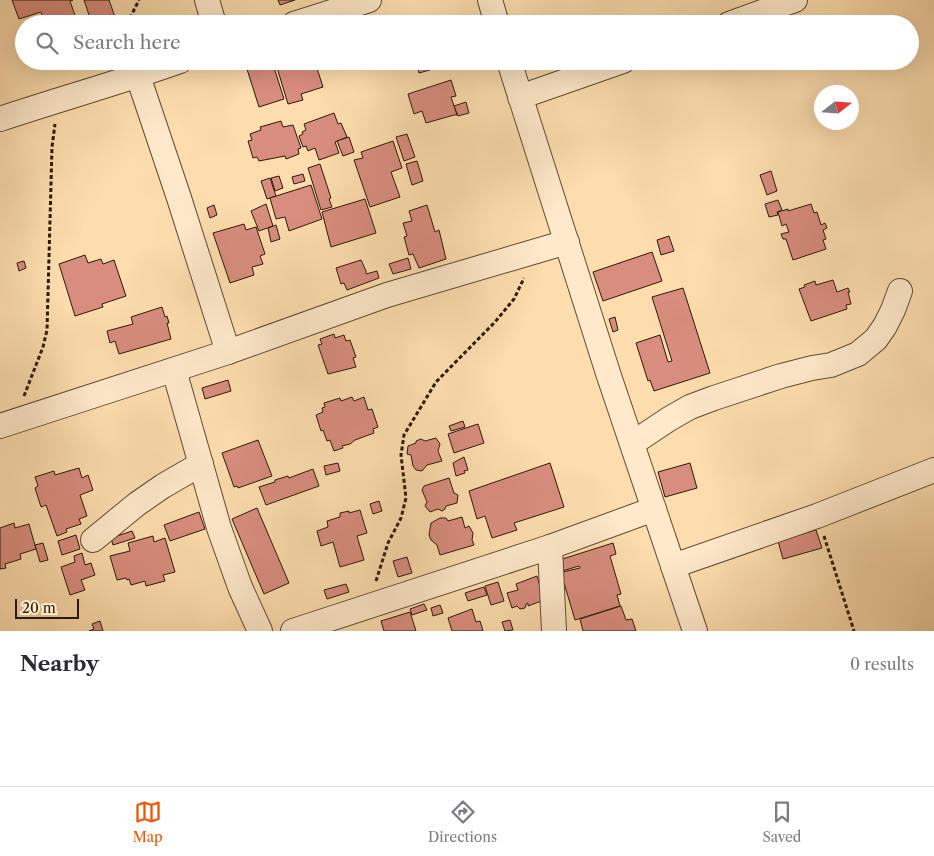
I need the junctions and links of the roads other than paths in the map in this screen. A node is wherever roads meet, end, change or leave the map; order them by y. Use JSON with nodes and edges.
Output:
{"nodes":[{"id":1,"x":207,"y":0,"type":"edge"},
{"id":2,"x":369,"y":0,"type":"edge"},
{"id":3,"x":490,"y":0,"type":"edge"},
{"id":4,"x":796,"y":0,"type":"edge"},
{"id":5,"x":211,"y":15,"type":"edge"},
{"id":6,"x":322,"y":15,"type":"edge"},
{"id":7,"x":494,"y":15,"type":"edge"},
{"id":8,"x":754,"y":15,"type":"edge"},
{"id":9,"x":155,"y":70,"type":"edge"},
{"id":10,"x":512,"y":70,"type":"edge"},
{"id":11,"x":597,"y":70,"type":"edge"},
{"id":12,"x":138,"y":76,"type":"junction"},
{"id":13,"x":520,"y":97,"type":"junction"},
{"id":14,"x":0,"y":119,"type":"edge"},
{"id":15,"x":567,"y":242,"type":"junction"},
{"id":16,"x":900,"y":291,"type":"dead end"},
{"id":17,"x":228,"y":352,"type":"junction"},
{"id":18,"x":174,"y":370,"type":"junction"},
{"id":19,"x":7,"y":424,"type":"edge"},
{"id":20,"x":633,"y":443,"type":"junction"},
{"id":21,"x":201,"y":464,"type":"junction"},
{"id":22,"x":934,"y":470,"type":"edge"},
{"id":23,"x":654,"y":510,"type":"junction"},
{"id":24,"x":93,"y":540,"type":"dead end"},
{"id":25,"x":550,"y":546,"type":"junction"},
{"id":26,"x":673,"y":566,"type":"junction"},
{"id":27,"x":260,"y":631,"type":"edge"},
{"id":28,"x":292,"y":631,"type":"edge"},
{"id":29,"x":554,"y":631,"type":"edge"},
{"id":30,"x":695,"y":631,"type":"edge"}],
"edges":[{"from":1,"to":5,"type":"street"},
{"from":2,"to":6,"type":"street"},
{"from":3,"to":7,"type":"street"},
{"from":4,"to":8,"type":"street"},
{"from":9,"to":12,"type":"street"},
{"from":10,"to":13,"type":"street"},
{"from":11,"to":13,"type":"street"},
{"from":12,"to":14,"type":"street"},
{"from":12,"to":17,"type":"street"},
{"from":13,"to":15,"type":"street"},
{"from":15,"to":17,"type":"street"},
{"from":15,"to":20,"type":"street"},
{"from":16,"to":20,"type":"street"},
{"from":17,"to":18,"type":"street"},
{"from":18,"to":19,"type":"street"},
{"from":18,"to":21,"type":"street"},
{"from":20,"to":23,"type":"street"},
{"from":21,"to":24,"type":"street"},
{"from":21,"to":27,"type":"street"},
{"from":22,"to":26,"type":"street"},
{"from":23,"to":25,"type":"street"},
{"from":23,"to":26,"type":"street"},
{"from":25,"to":28,"type":"street"},
{"from":25,"to":29,"type":"street"},
{"from":26,"to":30,"type":"street"}]}
